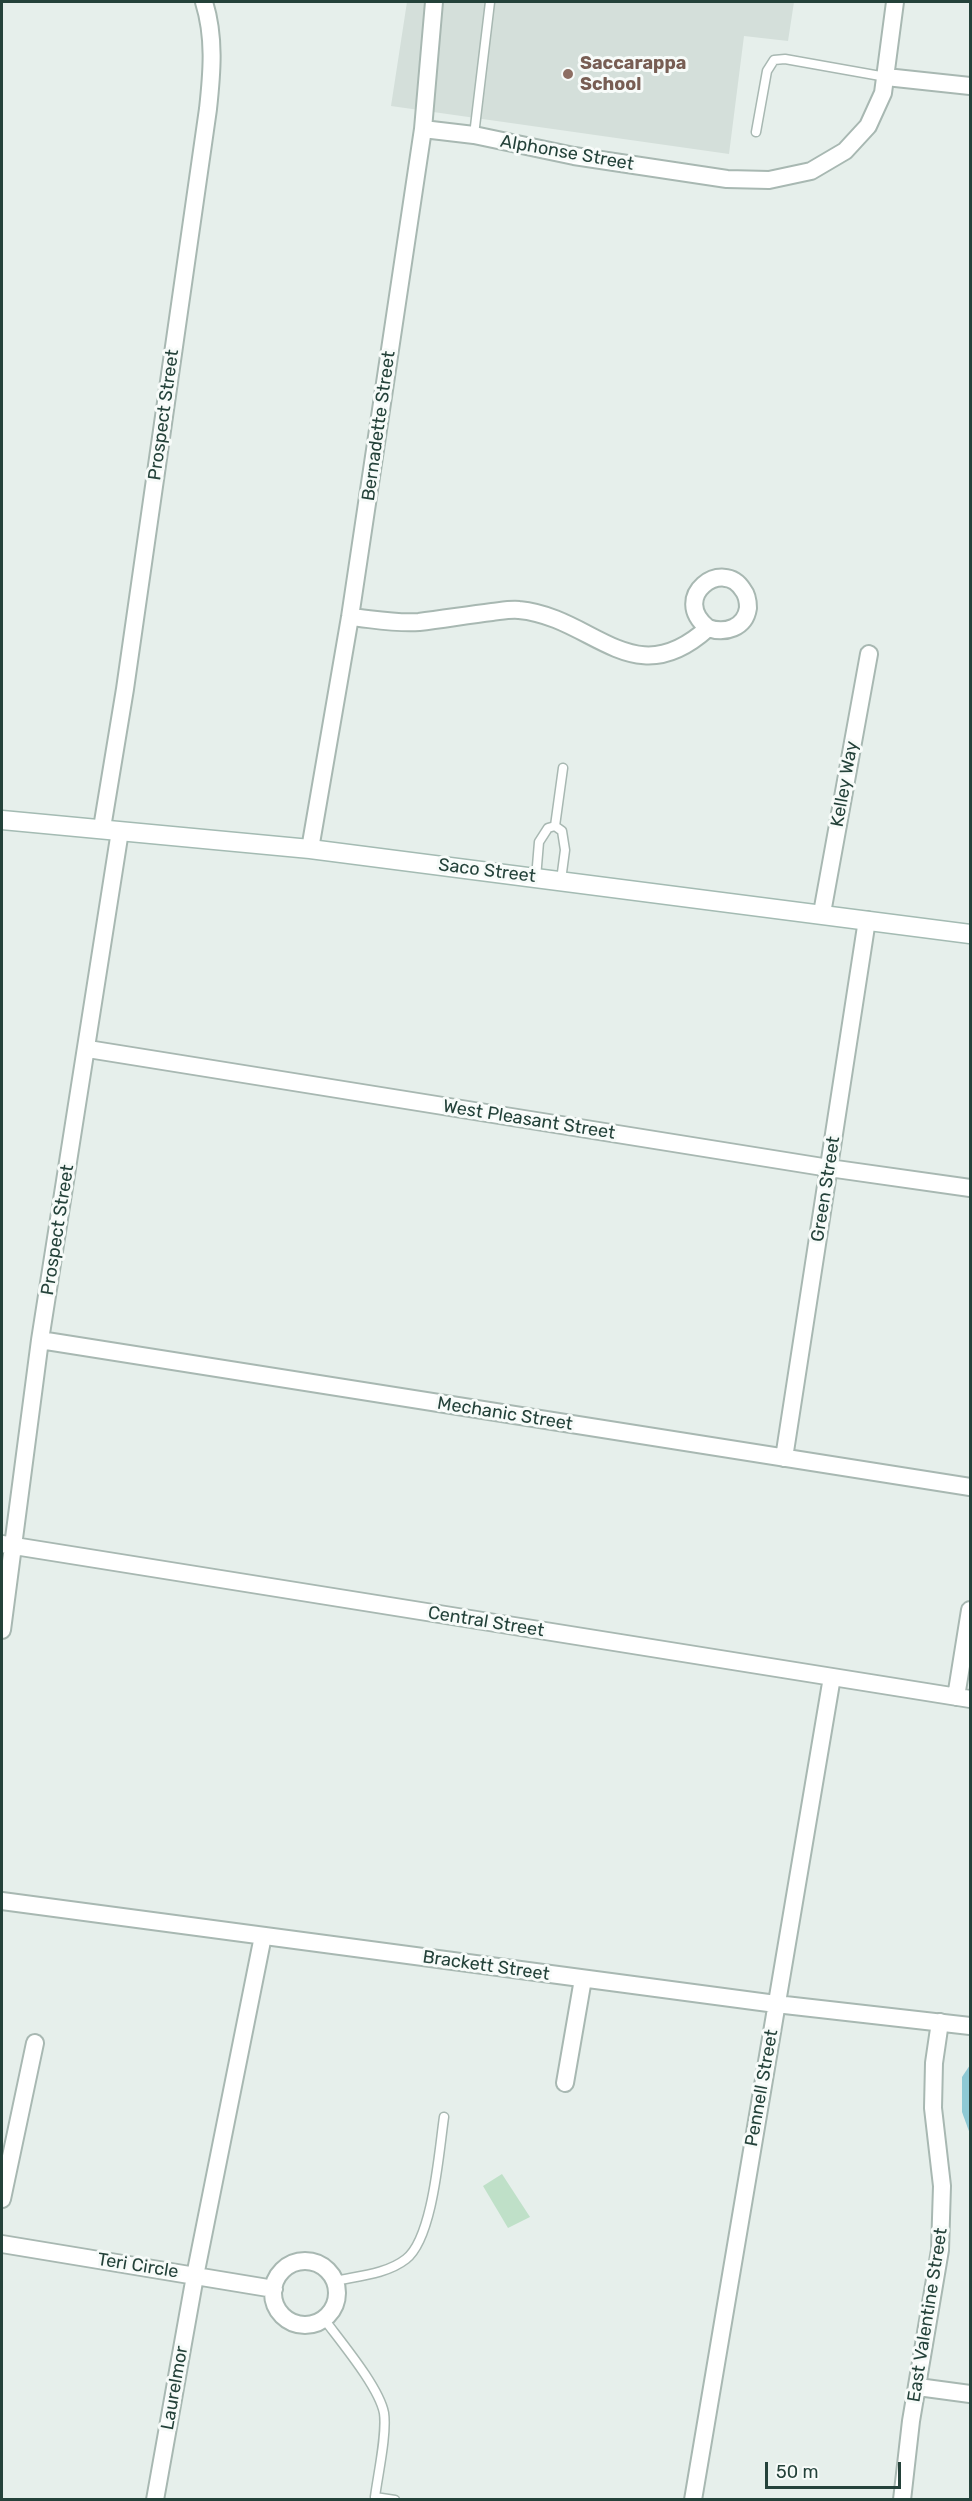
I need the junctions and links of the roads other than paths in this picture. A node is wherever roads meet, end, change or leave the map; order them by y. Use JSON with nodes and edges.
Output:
{"nodes":[{"id":1,"x":204,"y":2,"type":"edge"},
{"id":2,"x":434,"y":2,"type":"edge"},
{"id":3,"x":490,"y":2,"type":"edge"},
{"id":4,"x":895,"y":2,"type":"edge"},
{"id":5,"x":885,"y":77,"type":"junction"},
{"id":6,"x":970,"y":86,"type":"edge"},
{"id":7,"x":423,"y":129,"type":"junction"},
{"id":8,"x":756,"y":132,"type":"dead end"},
{"id":9,"x":474,"y":135,"type":"junction"},
{"id":10,"x":350,"y":617,"type":"junction"},
{"id":11,"x":708,"y":628,"type":"dead end"},
{"id":12,"x":869,"y":654,"type":"dead end"},
{"id":13,"x":563,"y":768,"type":"dead end"},
{"id":14,"x":2,"y":820,"type":"edge"},
{"id":15,"x":555,"y":826,"type":"junction"},
{"id":16,"x":111,"y":830,"type":"junction"},
{"id":17,"x":310,"y":849,"type":"junction"},
{"id":18,"x":536,"y":878,"type":"junction"},
{"id":19,"x":561,"y":880,"type":"junction"},
{"id":20,"x":822,"y":913,"type":"junction"},
{"id":21,"x":867,"y":920,"type":"junction"},
{"id":22,"x":970,"y":934,"type":"edge"},
{"id":23,"x":88,"y":1049,"type":"junction"},
{"id":24,"x":829,"y":1168,"type":"junction"},
{"id":25,"x":970,"y":1188,"type":"edge"},
{"id":26,"x":40,"y":1340,"type":"junction"},
{"id":27,"x":784,"y":1458,"type":"junction"},
{"id":28,"x":970,"y":1487,"type":"edge"},
{"id":29,"x":7,"y":1546,"type":"edge"},
{"id":30,"x":970,"y":1610,"type":"edge"},
{"id":31,"x":2,"y":1630,"type":"edge"},
{"id":32,"x":832,"y":1677,"type":"junction"},
{"id":33,"x":963,"y":1698,"type":"edge"},
{"id":34,"x":2,"y":1901,"type":"edge"},
{"id":35,"x":263,"y":1936,"type":"junction"},
{"id":36,"x":583,"y":1979,"type":"junction"},
{"id":37,"x":776,"y":2004,"type":"junction"},
{"id":38,"x":940,"y":2022,"type":"junction"},
{"id":39,"x":970,"y":2026,"type":"edge"},
{"id":40,"x":35,"y":2043,"type":"dead end"},
{"id":41,"x":565,"y":2083,"type":"dead end"},
{"id":42,"x":444,"y":2117,"type":"dead end"},
{"id":43,"x":2,"y":2199,"type":"edge"},
{"id":44,"x":2,"y":2244,"type":"edge"},
{"id":45,"x":195,"y":2276,"type":"junction"},
{"id":46,"x":335,"y":2281,"type":"junction"},
{"id":47,"x":274,"y":2289,"type":"junction"},
{"id":48,"x":324,"y":2319,"type":"junction"},
{"id":49,"x":918,"y":2387,"type":"junction"},
{"id":50,"x":970,"y":2394,"type":"edge"},
{"id":51,"x":155,"y":2499,"type":"edge"},
{"id":52,"x":395,"y":2499,"type":"edge"},
{"id":53,"x":693,"y":2499,"type":"edge"},
{"id":54,"x":902,"y":2499,"type":"edge"}],
"edges":[{"from":1,"to":16,"type":"street","name":"Prospect Street"},
{"from":2,"to":7,"type":"street","name":"Bernadette Street"},
{"from":3,"to":9,"type":"lane"},
{"from":4,"to":5,"type":"street","name":"Alphonse Street"},
{"from":5,"to":6,"type":"street"},
{"from":5,"to":8,"type":"lane"},
{"from":5,"to":9,"type":"street","name":"Alphonse Street"},
{"from":7,"to":9,"type":"street","name":"Alphonse Street"},
{"from":7,"to":10,"type":"street","name":"Bernadette Street"},
{"from":10,"to":11,"type":"street"},
{"from":10,"to":17,"type":"street","name":"Bernadette Street"},
{"from":12,"to":20,"type":"street","name":"Kelley Way"},
{"from":13,"to":15,"type":"lane"},
{"from":14,"to":16,"type":"main road","name":"Saco Street"},
{"from":15,"to":18,"type":"lane"},
{"from":15,"to":19,"type":"lane"},
{"from":16,"to":17,"type":"main road","name":"Saco Street"},
{"from":16,"to":23,"type":"street","name":"Prospect Street"},
{"from":17,"to":18,"type":"main road","name":"Saco Street"},
{"from":18,"to":19,"type":"main road","name":"Saco Street"},
{"from":19,"to":20,"type":"main road","name":"Saco Street"},
{"from":20,"to":21,"type":"main road","name":"Saco Street"},
{"from":21,"to":22,"type":"main road","name":"Saco Street"},
{"from":21,"to":24,"type":"street","name":"Green Street"},
{"from":23,"to":24,"type":"street","name":"West Pleasant Street"},
{"from":23,"to":26,"type":"street","name":"Prospect Street"},
{"from":24,"to":25,"type":"street","name":"West Pleasant Street"},
{"from":24,"to":27,"type":"street","name":"Green Street"},
{"from":26,"to":27,"type":"street","name":"Mechanic Street"},
{"from":26,"to":29,"type":"street","name":"Prospect Street"},
{"from":27,"to":28,"type":"street","name":"Mechanic Street"},
{"from":29,"to":31,"type":"street","name":"Prospect Street"},
{"from":29,"to":32,"type":"street","name":"Central Street"},
{"from":30,"to":33,"type":"street"},
{"from":32,"to":33,"type":"street","name":"Central Street"},
{"from":32,"to":37,"type":"street","name":"Pennell Street"},
{"from":34,"to":35,"type":"street","name":"Brackett Street"},
{"from":35,"to":36,"type":"street","name":"Brackett Street"},
{"from":35,"to":45,"type":"street","name":"Laurelmor"},
{"from":36,"to":37,"type":"street","name":"Brackett Street"},
{"from":36,"to":41,"type":"street"},
{"from":37,"to":38,"type":"street","name":"Brackett Street"},
{"from":37,"to":53,"type":"street","name":"Pennell Street"},
{"from":38,"to":39,"type":"street","name":"Brackett Street"},
{"from":38,"to":49,"type":"street","name":"East Valentine Street"},
{"from":40,"to":43,"type":"street"},
{"from":42,"to":46,"type":"lane"},
{"from":44,"to":45,"type":"street","name":"Teri Circle"},
{"from":45,"to":47,"type":"street","name":"Teri Circle"},
{"from":45,"to":51,"type":"street","name":"Laurelmor"},
{"from":46,"to":47,"type":"street"},
{"from":46,"to":48,"type":"street"},
{"from":47,"to":48,"type":"street"},
{"from":48,"to":52,"type":"lane"},
{"from":49,"to":50,"type":"street"},
{"from":49,"to":54,"type":"street","name":"East Valentine Street"}]}
